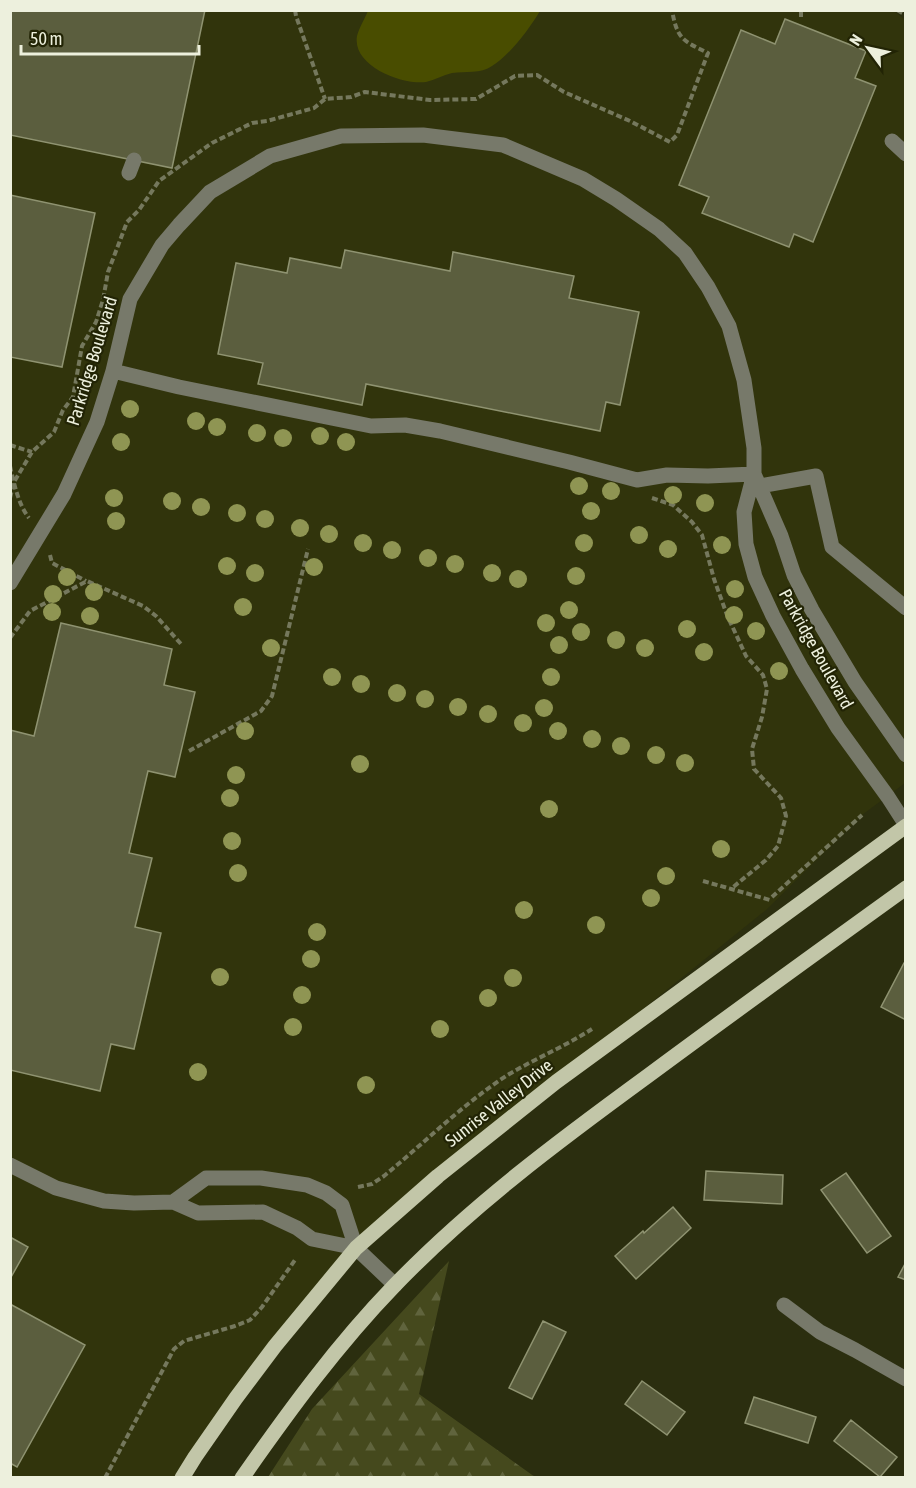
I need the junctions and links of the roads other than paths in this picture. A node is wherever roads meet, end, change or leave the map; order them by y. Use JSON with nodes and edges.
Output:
{"nodes":[{"id":1,"x":892,"y":141,"type":"dead end"},
{"id":2,"x":906,"y":154,"type":"edge"},
{"id":3,"x":113,"y":371,"type":"junction"},
{"id":4,"x":757,"y":480,"type":"junction"},
{"id":5,"x":10,"y":583,"type":"edge"},
{"id":6,"x":906,"y":608,"type":"edge"},
{"id":7,"x":906,"y":755,"type":"edge"},
{"id":8,"x":906,"y":826,"type":"edge"},
{"id":9,"x":906,"y":888,"type":"edge"},
{"id":10,"x":10,"y":1165,"type":"edge"},
{"id":11,"x":173,"y":1202,"type":"junction"},
{"id":12,"x":356,"y":1248,"type":"junction"},
{"id":13,"x":395,"y":1285,"type":"junction"},
{"id":14,"x":784,"y":1305,"type":"dead end"},
{"id":15,"x":906,"y":1379,"type":"edge"},
{"id":16,"x":182,"y":1478,"type":"edge"},
{"id":17,"x":243,"y":1478,"type":"edge"}],
"edges":[{"from":1,"to":2,"type":"street"},
{"from":3,"to":4,"type":"street"},
{"from":3,"to":4,"type":"street","name":"Parkridge Boulevard"},
{"from":3,"to":5,"type":"street","name":"Parkridge Boulevard"},
{"from":4,"to":6,"type":"street"},
{"from":4,"to":7,"type":"street","name":"Parkridge Boulevard"},
{"from":4,"to":8,"type":"street","name":"Parkridge Boulevard"},
{"from":8,"to":12,"type":"main road","name":"Sunrise Valley Drive"},
{"from":9,"to":13,"type":"main road"},
{"from":10,"to":11,"type":"street"},
{"from":11,"to":12,"type":"street"},
{"from":11,"to":12,"type":"street"},
{"from":12,"to":13,"type":"street"},
{"from":12,"to":16,"type":"main road","name":"Sunrise Valley Drive"},
{"from":13,"to":17,"type":"main road"},
{"from":14,"to":15,"type":"street"}]}
